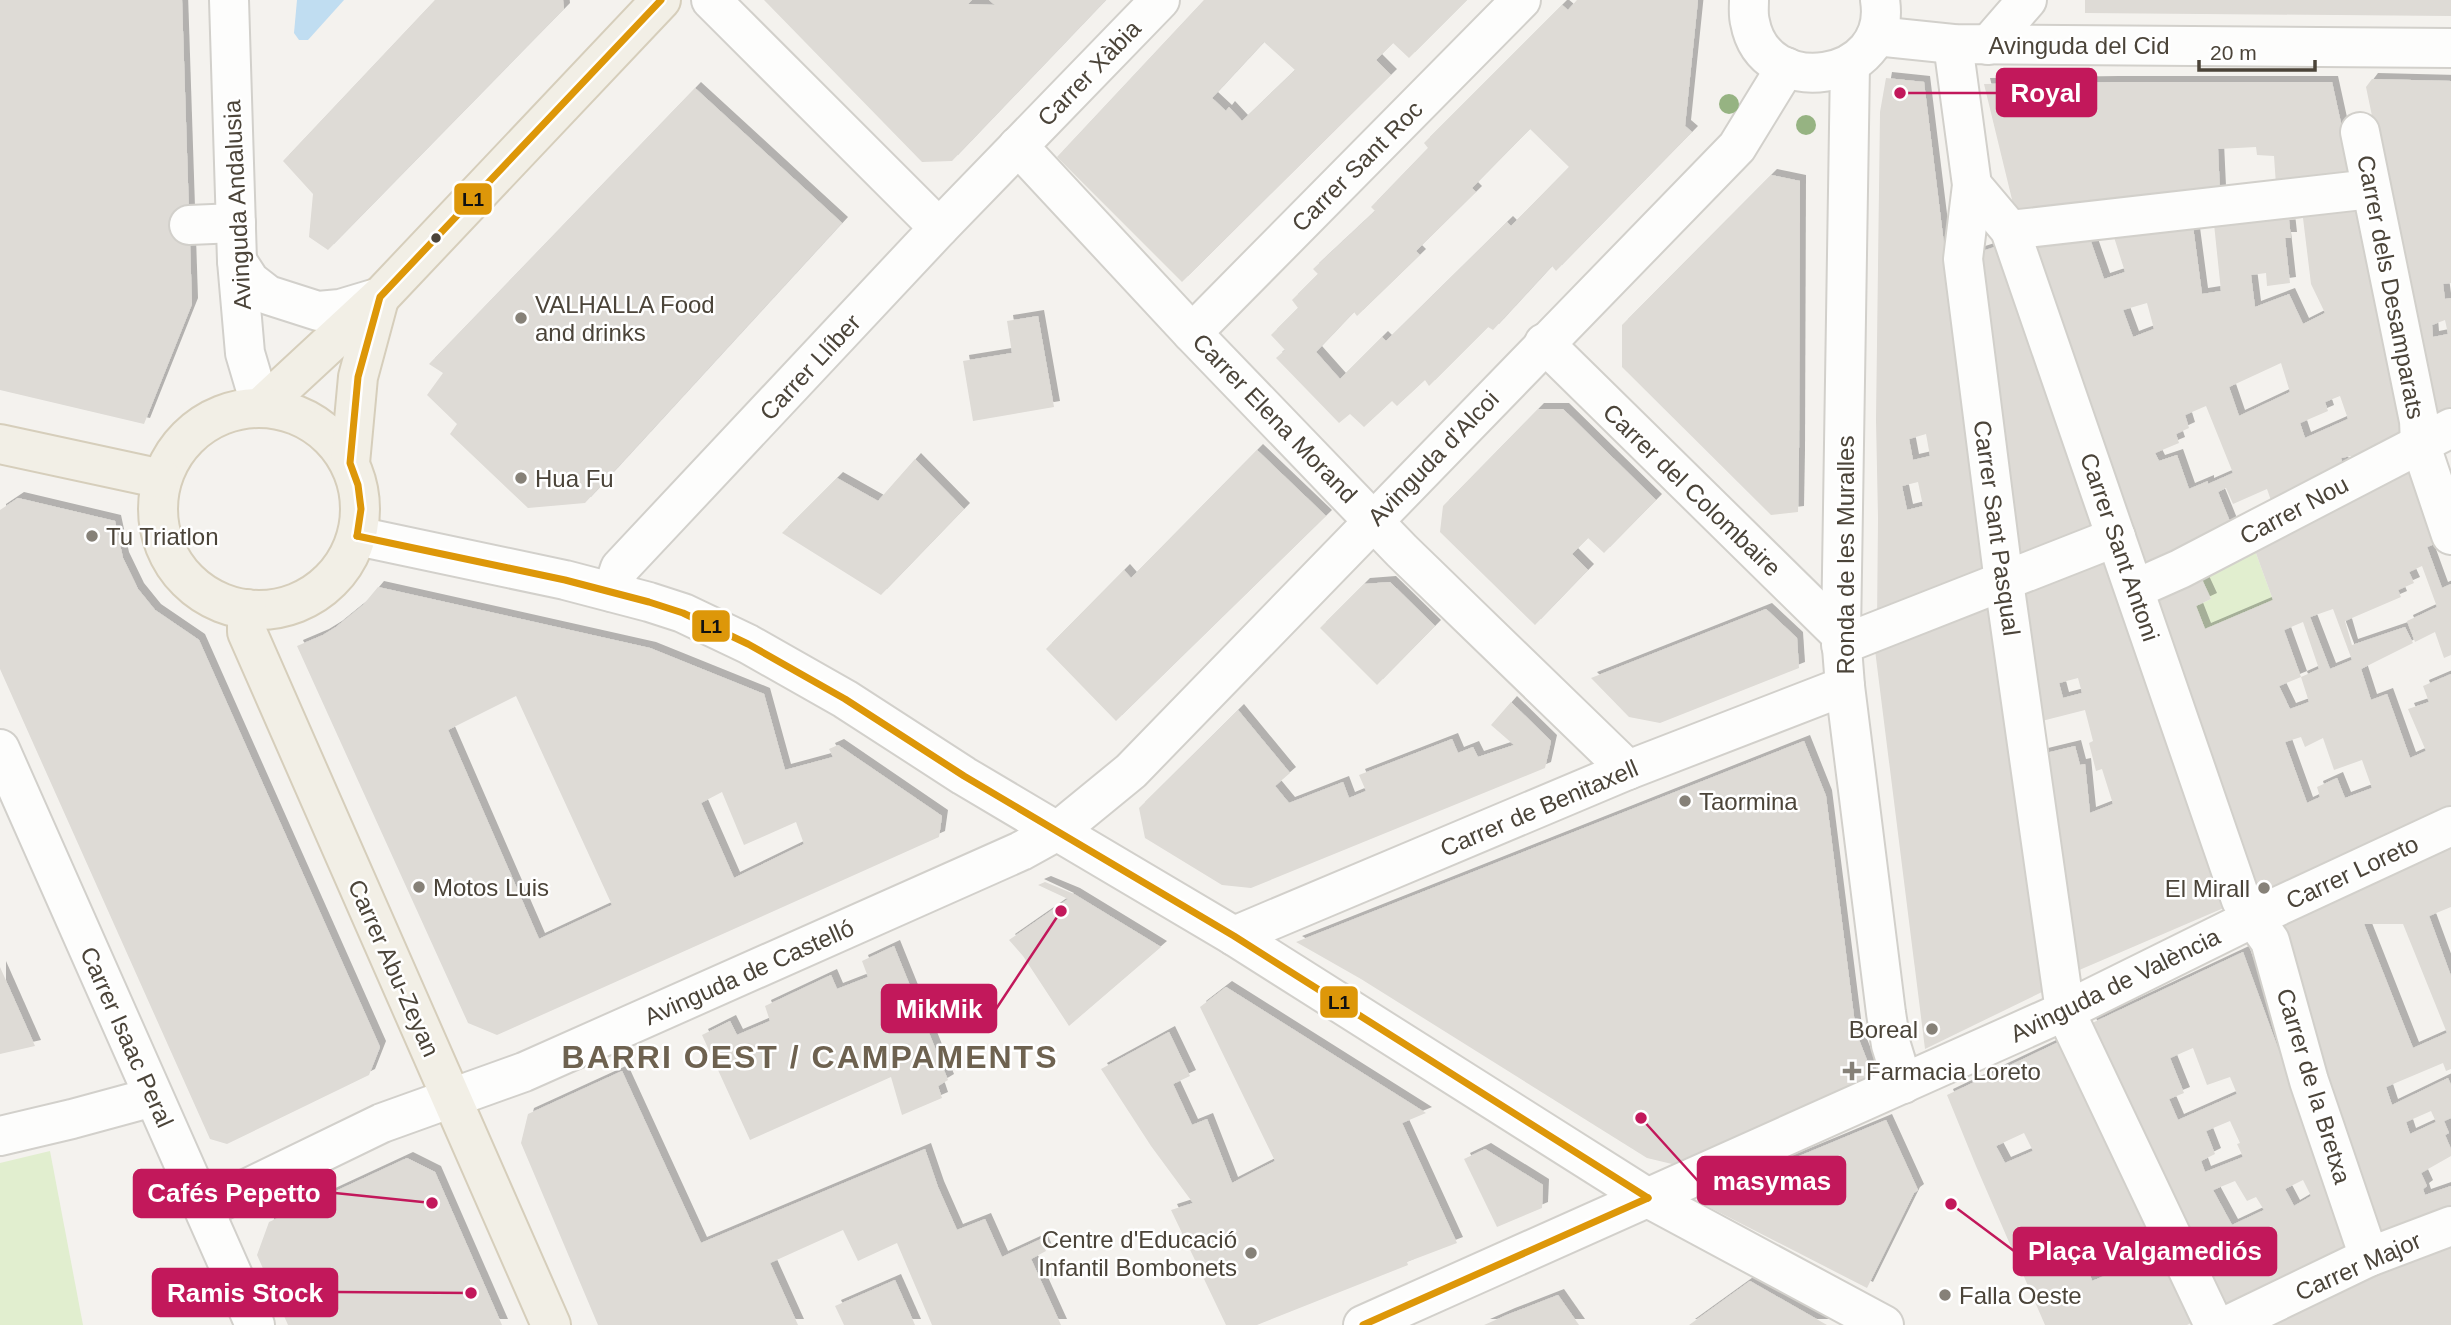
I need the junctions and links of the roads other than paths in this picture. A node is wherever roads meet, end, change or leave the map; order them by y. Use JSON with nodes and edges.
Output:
{"nodes":[{"id":1,"x":229,"y":0,"type":"edge"},
{"id":2,"x":661,"y":0,"type":"edge"},
{"id":3,"x":711,"y":0,"type":"edge"},
{"id":4,"x":1160,"y":0,"type":"edge"},
{"id":5,"x":1521,"y":0,"type":"edge"},
{"id":6,"x":1749,"y":0,"type":"edge"},
{"id":7,"x":2027,"y":0,"type":"edge"},
{"id":8,"x":1878,"y":18,"type":"edge"},
{"id":9,"x":1970,"y":45,"type":"junction"},
{"id":10,"x":2451,"y":48,"type":"edge"},
{"id":11,"x":1850,"y":64,"type":"junction"},
{"id":12,"x":1786,"y":67,"type":"junction"},
{"id":13,"x":2360,"y":132,"type":"dead end"},
{"id":14,"x":1018,"y":146,"type":"junction"},
{"id":15,"x":1972,"y":185,"type":"junction"},
{"id":16,"x":2371,"y":189,"type":"junction"},
{"id":17,"x":236,"y":223,"type":"junction"},
{"id":18,"x":189,"y":225,"type":"dead end"},
{"id":19,"x":939,"y":228,"type":"junction"},
{"id":20,"x":2010,"y":230,"type":"junction"},
{"id":21,"x":237,"y":261,"type":"junction"},
{"id":22,"x":380,"y":297,"type":"junction"},
{"id":23,"x":1192,"y":333,"type":"junction"},
{"id":24,"x":1545,"y":343,"type":"junction"},
{"id":25,"x":261,"y":407,"type":"junction"},
{"id":26,"x":2436,"y":436,"type":"edge"},
{"id":27,"x":0,"y":444,"type":"edge"},
{"id":28,"x":351,"y":463,"type":"junction"},
{"id":29,"x":162,"y":479,"type":"junction"},
{"id":30,"x":1374,"y":519,"type":"junction"},
{"id":31,"x":2451,"y":535,"type":"edge"},
{"id":32,"x":357,"y":536,"type":"junction"},
{"id":33,"x":2116,"y":537,"type":"junction"},
{"id":34,"x":2004,"y":582,"type":"junction"},
{"id":35,"x":2135,"y":589,"type":"junction"},
{"id":36,"x":612,"y":592,"type":"junction"},
{"id":37,"x":247,"y":609,"type":"junction"},
{"id":38,"x":1841,"y":640,"type":"junction"},
{"id":39,"x":1845,"y":686,"type":"junction"},
{"id":40,"x":0,"y":749,"type":"edge"},
{"id":41,"x":1628,"y":770,"type":"junction"},
{"id":42,"x":2451,"y":826,"type":"edge"},
{"id":43,"x":1059,"y":830,"type":"junction"},
{"id":44,"x":2253,"y":918,"type":"junction"},
{"id":45,"x":1234,"y":936,"type":"junction"},
{"id":46,"x":2065,"y":1011,"type":"junction"},
{"id":47,"x":1903,"y":1084,"type":"junction"},
{"id":48,"x":153,"y":1097,"type":"junction"},
{"id":49,"x":451,"y":1100,"type":"junction"},
{"id":50,"x":0,"y":1136,"type":"edge"},
{"id":51,"x":1648,"y":1198,"type":"junction"},
{"id":52,"x":205,"y":1209,"type":"junction"},
{"id":53,"x":2451,"y":1226,"type":"edge"},
{"id":54,"x":2369,"y":1257,"type":"junction"},
{"id":55,"x":1870,"y":1317,"type":"edge"},
{"id":56,"x":255,"y":1325,"type":"edge"},
{"id":57,"x":551,"y":1325,"type":"edge"},
{"id":58,"x":1363,"y":1325,"type":"edge"},
{"id":59,"x":2214,"y":1325,"type":"edge"},
{"id":60,"x":2228,"y":1325,"type":"edge"}],
"edges":[{"from":1,"to":17,"type":"street","name":"Avinguda Andalusia"},
{"from":2,"to":22,"type":"main road"},
{"from":3,"to":19,"type":"street"},
{"from":4,"to":14,"type":"street","name":"Carrer Xàbia"},
{"from":5,"to":23,"type":"street","name":"Carrer Sant Roc"},
{"from":6,"to":12,"type":"street"},
{"from":7,"to":9,"type":"street"},
{"from":8,"to":9,"type":"street","name":"Avinguda del Cid"},
{"from":8,"to":11,"type":"street"},
{"from":9,"to":10,"type":"street","name":"Avinguda del Cid"},
{"from":9,"to":15,"type":"street","name":"Carrer Sant Pasqual"},
{"from":11,"to":12,"type":"street"},
{"from":11,"to":38,"type":"street","name":"Ronda de les Muralles"},
{"from":12,"to":24,"type":"street","name":"Avinguda d'Alcoi"},
{"from":13,"to":16,"type":"street","name":"Carrer dels Desamparats"},
{"from":14,"to":19,"type":"street","name":"Carrer Llíber"},
{"from":14,"to":23,"type":"street","name":"Carrer Elena Morand"},
{"from":15,"to":20,"type":"street","name":"Carrer Sant Antoni"},
{"from":15,"to":34,"type":"street","name":"Carrer Sant Pasqual"},
{"from":16,"to":20,"type":"street"},
{"from":16,"to":26,"type":"street","name":"Carrer dels Desamparats"},
{"from":17,"to":18,"type":"street"},
{"from":17,"to":21,"type":"street","name":"Avinguda Andalusia"},
{"from":19,"to":36,"type":"street","name":"Carrer Llíber"},
{"from":20,"to":33,"type":"street","name":"Carrer Sant Antoni"},
{"from":21,"to":22,"type":"street"},
{"from":21,"to":25,"type":"street","name":"Avinguda Andalusia"},
{"from":22,"to":25,"type":"main road"},
{"from":22,"to":28,"type":"main road"},
{"from":23,"to":30,"type":"street","name":"Carrer Elena Morand"},
{"from":24,"to":30,"type":"street","name":"Avinguda d'Alcoi"},
{"from":24,"to":38,"type":"street","name":"Carrer del Colombaire"},
{"from":25,"to":28,"type":"main road"},
{"from":25,"to":29,"type":"main road"},
{"from":26,"to":31,"type":"street","name":"Carrer dels Desamparats"},
{"from":26,"to":35,"type":"street","name":"Carrer Nou"},
{"from":27,"to":29,"type":"main road"},
{"from":28,"to":32,"type":"main road"},
{"from":29,"to":37,"type":"main road"},
{"from":30,"to":41,"type":"street","name":"Carrer Elena Morand"},
{"from":30,"to":43,"type":"street","name":"Avinguda d'Alcoi"},
{"from":32,"to":36,"type":"street"},
{"from":32,"to":37,"type":"main road"},
{"from":33,"to":34,"type":"street"},
{"from":33,"to":35,"type":"street","name":"Carrer Sant Antoni"},
{"from":34,"to":38,"type":"street"},
{"from":34,"to":46,"type":"street","name":"Carrer Sant Pasqual"},
{"from":35,"to":44,"type":"street","name":"Carrer Sant Antoni"},
{"from":36,"to":43,"type":"street"},
{"from":37,"to":49,"type":"main road","name":"Carrer Abu-Zeyan"},
{"from":38,"to":39,"type":"street","name":"Ronda de les Muralles"},
{"from":39,"to":41,"type":"street","name":"Carrer de Benitaxell"},
{"from":39,"to":47,"type":"street","name":"Ronda de les Muralles"},
{"from":40,"to":48,"type":"street","name":"Carrer Isaac Peral"},
{"from":41,"to":45,"type":"street","name":"Carrer de Benitaxell"},
{"from":42,"to":44,"type":"street","name":"Carrer Loreto"},
{"from":43,"to":45,"type":"street"},
{"from":43,"to":49,"type":"street","name":"Avinguda de Castelló"},
{"from":44,"to":46,"type":"street","name":"Avinguda de València"},
{"from":44,"to":54,"type":"street","name":"Carrer de la Bretxa"},
{"from":45,"to":51,"type":"street"},
{"from":46,"to":47,"type":"street","name":"Avinguda de València"},
{"from":46,"to":59,"type":"street","name":"Carrer Sant Pasqual"},
{"from":47,"to":51,"type":"street","name":"Avinguda de València"},
{"from":48,"to":50,"type":"street"},
{"from":48,"to":52,"type":"street","name":"Carrer Isaac Peral"},
{"from":49,"to":52,"type":"street","name":"Avinguda de Castelló"},
{"from":49,"to":57,"type":"main road","name":"Carrer Abu-Zeyan"},
{"from":51,"to":55,"type":"street"},
{"from":51,"to":58,"type":"street","name":"Avinguda de València"},
{"from":52,"to":56,"type":"street","name":"Carrer Isaac Peral"},
{"from":53,"to":54,"type":"street","name":"Carrer Major"},
{"from":54,"to":60,"type":"street","name":"Carrer Major"}]}
